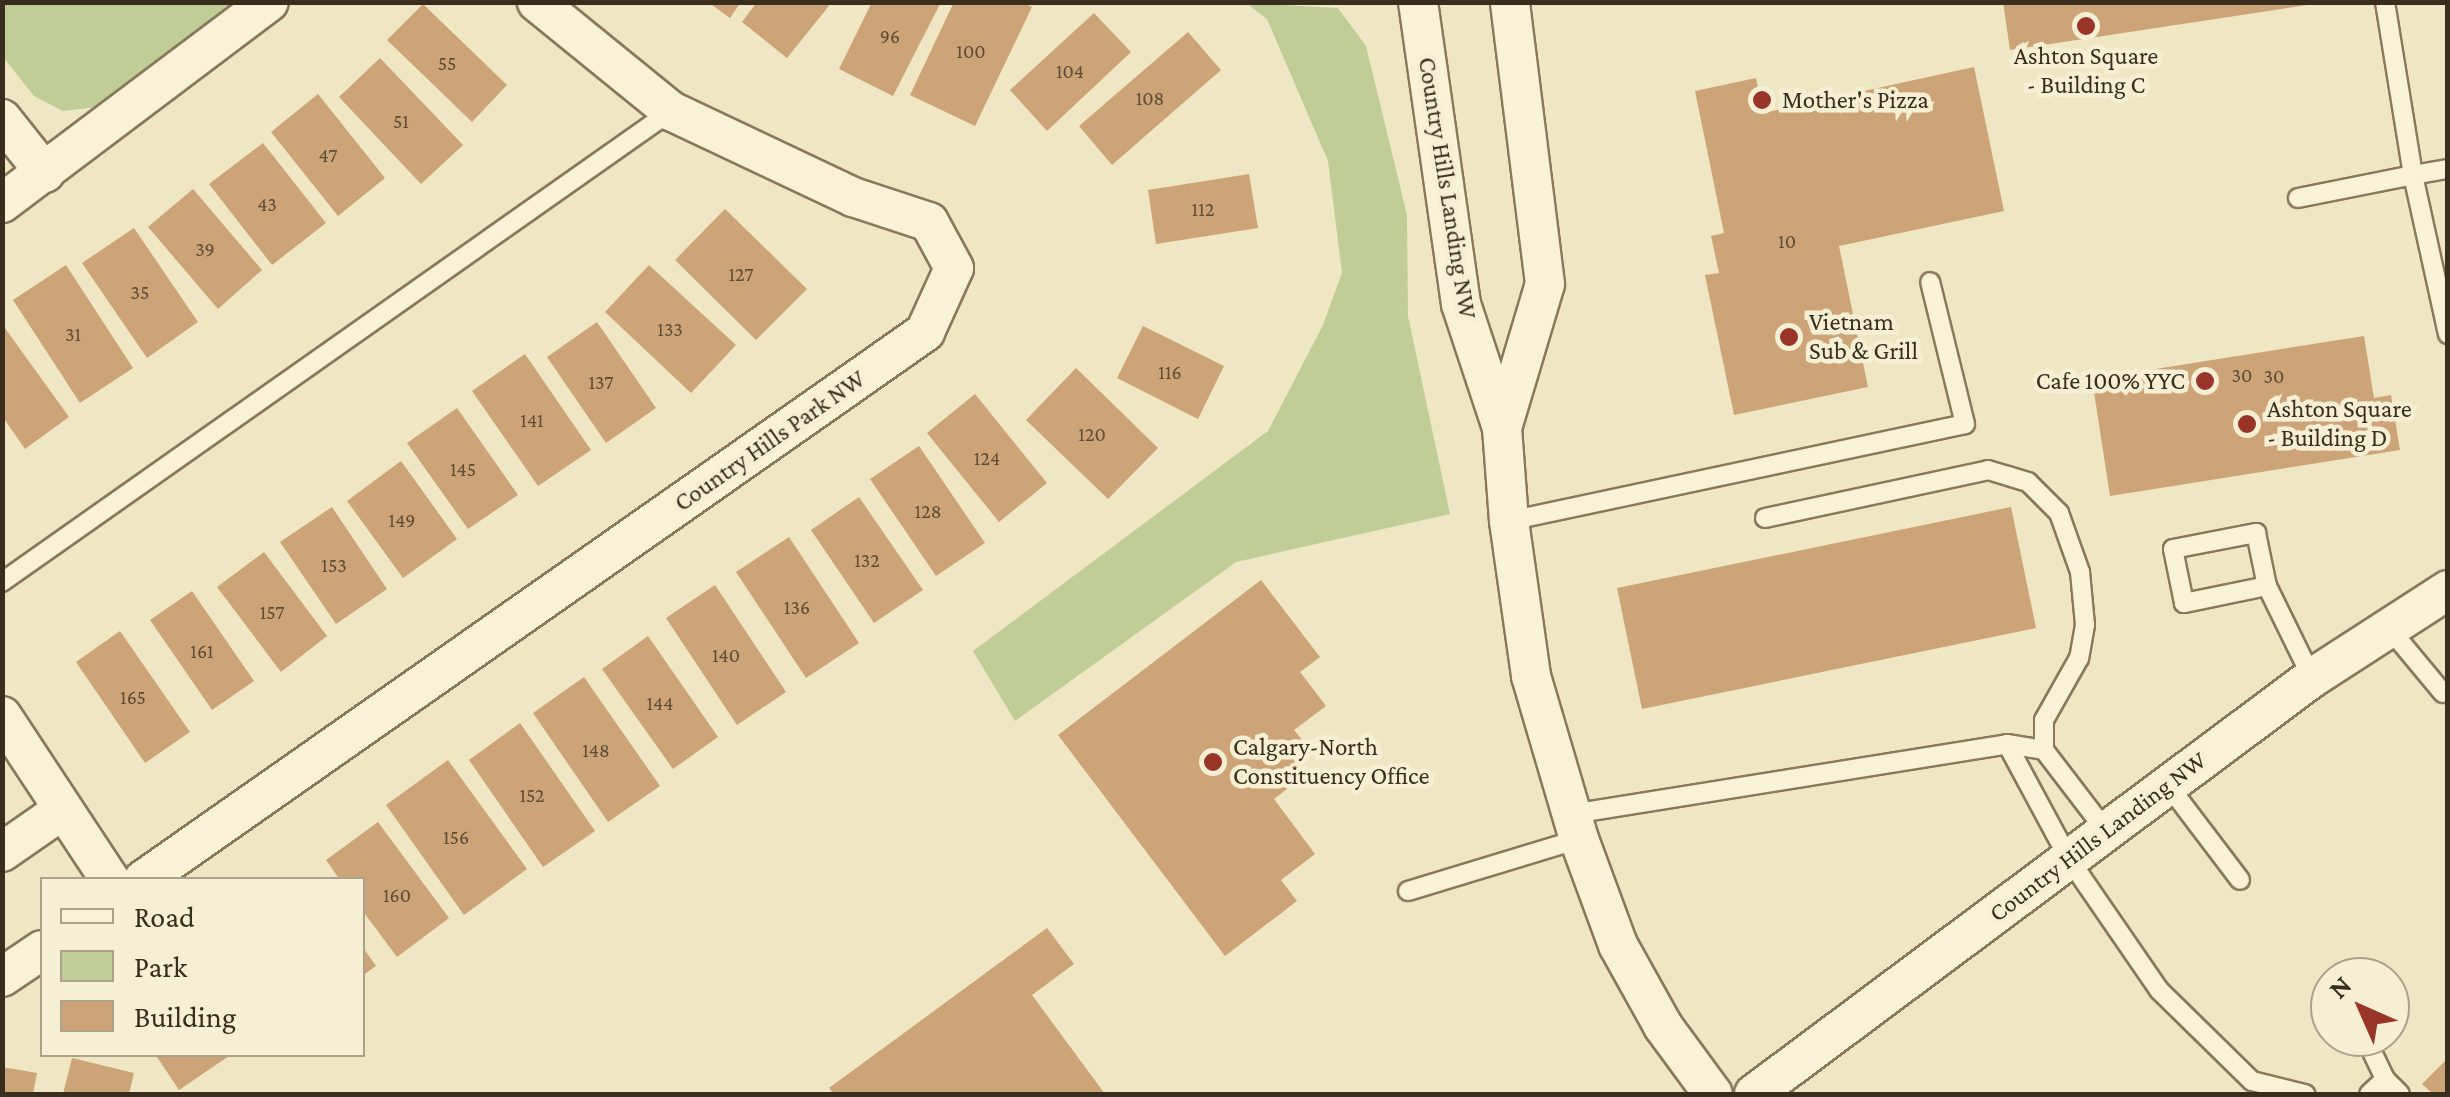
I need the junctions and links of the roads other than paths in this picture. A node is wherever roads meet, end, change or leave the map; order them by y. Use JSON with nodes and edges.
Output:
{"nodes":[{"id":1,"x":269,"y":2,"type":"edge"},
{"id":2,"x":537,"y":2,"type":"edge"},
{"id":3,"x":1418,"y":2,"type":"edge"},
{"id":4,"x":1510,"y":2,"type":"edge"},
{"id":5,"x":2385,"y":2,"type":"edge"},
{"id":6,"x":671,"y":111,"type":"junction"},
{"id":7,"x":2,"y":119,"type":"edge"},
{"id":8,"x":2448,"y":169,"type":"edge"},
{"id":9,"x":45,"y":173,"type":"junction"},
{"id":10,"x":2413,"y":175,"type":"junction"},
{"id":11,"x":2298,"y":198,"type":"dead end"},
{"id":12,"x":2,"y":204,"type":"edge"},
{"id":13,"x":1930,"y":282,"type":"dead end"},
{"id":14,"x":2448,"y":334,"type":"edge"},
{"id":15,"x":1502,"y":428,"type":"junction"},
{"id":16,"x":1764,"y":518,"type":"dead end"},
{"id":17,"x":1508,"y":520,"type":"junction"},
{"id":18,"x":2,"y":582,"type":"edge"},
{"id":19,"x":2267,"y":586,"type":"junction"},
{"id":20,"x":2448,"y":590,"type":"edge"},
{"id":21,"x":2388,"y":626,"type":"junction"},
{"id":22,"x":2312,"y":678,"type":"junction"},
{"id":23,"x":2442,"y":693,"type":"dead end"},
{"id":24,"x":2,"y":716,"type":"edge"},
{"id":25,"x":2008,"y":744,"type":"junction"},
{"id":26,"x":2044,"y":750,"type":"junction"},
{"id":27,"x":2168,"y":785,"type":"junction"},
{"id":28,"x":61,"y":811,"type":"junction"},
{"id":29,"x":1576,"y":827,"type":"junction"},
{"id":30,"x":2106,"y":831,"type":"junction"},
{"id":31,"x":2,"y":852,"type":"edge"},
{"id":32,"x":2068,"y":859,"type":"junction"},
{"id":33,"x":108,"y":877,"type":"edge"},
{"id":34,"x":147,"y":877,"type":"edge"},
{"id":35,"x":2240,"y":880,"type":"dead end"},
{"id":36,"x":1408,"y":891,"type":"dead end"},
{"id":37,"x":40,"y":951,"type":"edge"},
{"id":38,"x":2,"y":978,"type":"edge"},
{"id":39,"x":2374,"y":1057,"type":"edge"},
{"id":40,"x":2384,"y":1079,"type":"junction"},
{"id":41,"x":1714,"y":1094,"type":"edge"},
{"id":42,"x":1754,"y":1094,"type":"edge"},
{"id":43,"x":2305,"y":1094,"type":"edge"},
{"id":44,"x":2369,"y":1094,"type":"edge"},
{"id":45,"x":2400,"y":1094,"type":"edge"}],
"edges":[{"from":1,"to":9,"type":"street"},
{"from":2,"to":6,"type":"street","name":"Country Hills Park NW"},
{"from":3,"to":15,"type":"street","name":"Country Hills Landing NW"},
{"from":4,"to":15,"type":"street","name":"Country Hills Landing NW"},
{"from":5,"to":10,"type":"lane"},
{"from":6,"to":18,"type":"lane"},
{"from":6,"to":34,"type":"street","name":"Country Hills Park NW"},
{"from":7,"to":9,"type":"street"},
{"from":8,"to":10,"type":"lane"},
{"from":9,"to":12,"type":"street"},
{"from":10,"to":11,"type":"lane"},
{"from":10,"to":14,"type":"lane"},
{"from":13,"to":17,"type":"lane"},
{"from":15,"to":17,"type":"street","name":"Country Hills Landing NW"},
{"from":16,"to":26,"type":"lane"},
{"from":17,"to":29,"type":"street","name":"Country Hills Landing NW"},
{"from":19,"to":19,"type":"lane"},
{"from":19,"to":22,"type":"lane"},
{"from":20,"to":21,"type":"street","name":"Country Hills Landing NW"},
{"from":21,"to":22,"type":"street","name":"Country Hills Landing NW"},
{"from":21,"to":23,"type":"lane"},
{"from":22,"to":27,"type":"street","name":"Country Hills Landing NW"},
{"from":24,"to":28,"type":"street"},
{"from":25,"to":26,"type":"lane"},
{"from":25,"to":29,"type":"lane"},
{"from":25,"to":32,"type":"lane"},
{"from":26,"to":30,"type":"lane"},
{"from":27,"to":30,"type":"street","name":"Country Hills Landing NW"},
{"from":27,"to":35,"type":"lane"},
{"from":28,"to":31,"type":"street"},
{"from":28,"to":33,"type":"street"},
{"from":29,"to":36,"type":"lane"},
{"from":29,"to":41,"type":"street","name":"Country Hills Landing NW"},
{"from":30,"to":32,"type":"street","name":"Country Hills Landing NW"},
{"from":32,"to":42,"type":"street","name":"Country Hills Landing NW"},
{"from":32,"to":43,"type":"lane"},
{"from":37,"to":38,"type":"street"},
{"from":39,"to":40,"type":"lane"},
{"from":40,"to":44,"type":"lane"},
{"from":40,"to":45,"type":"lane"}]}
